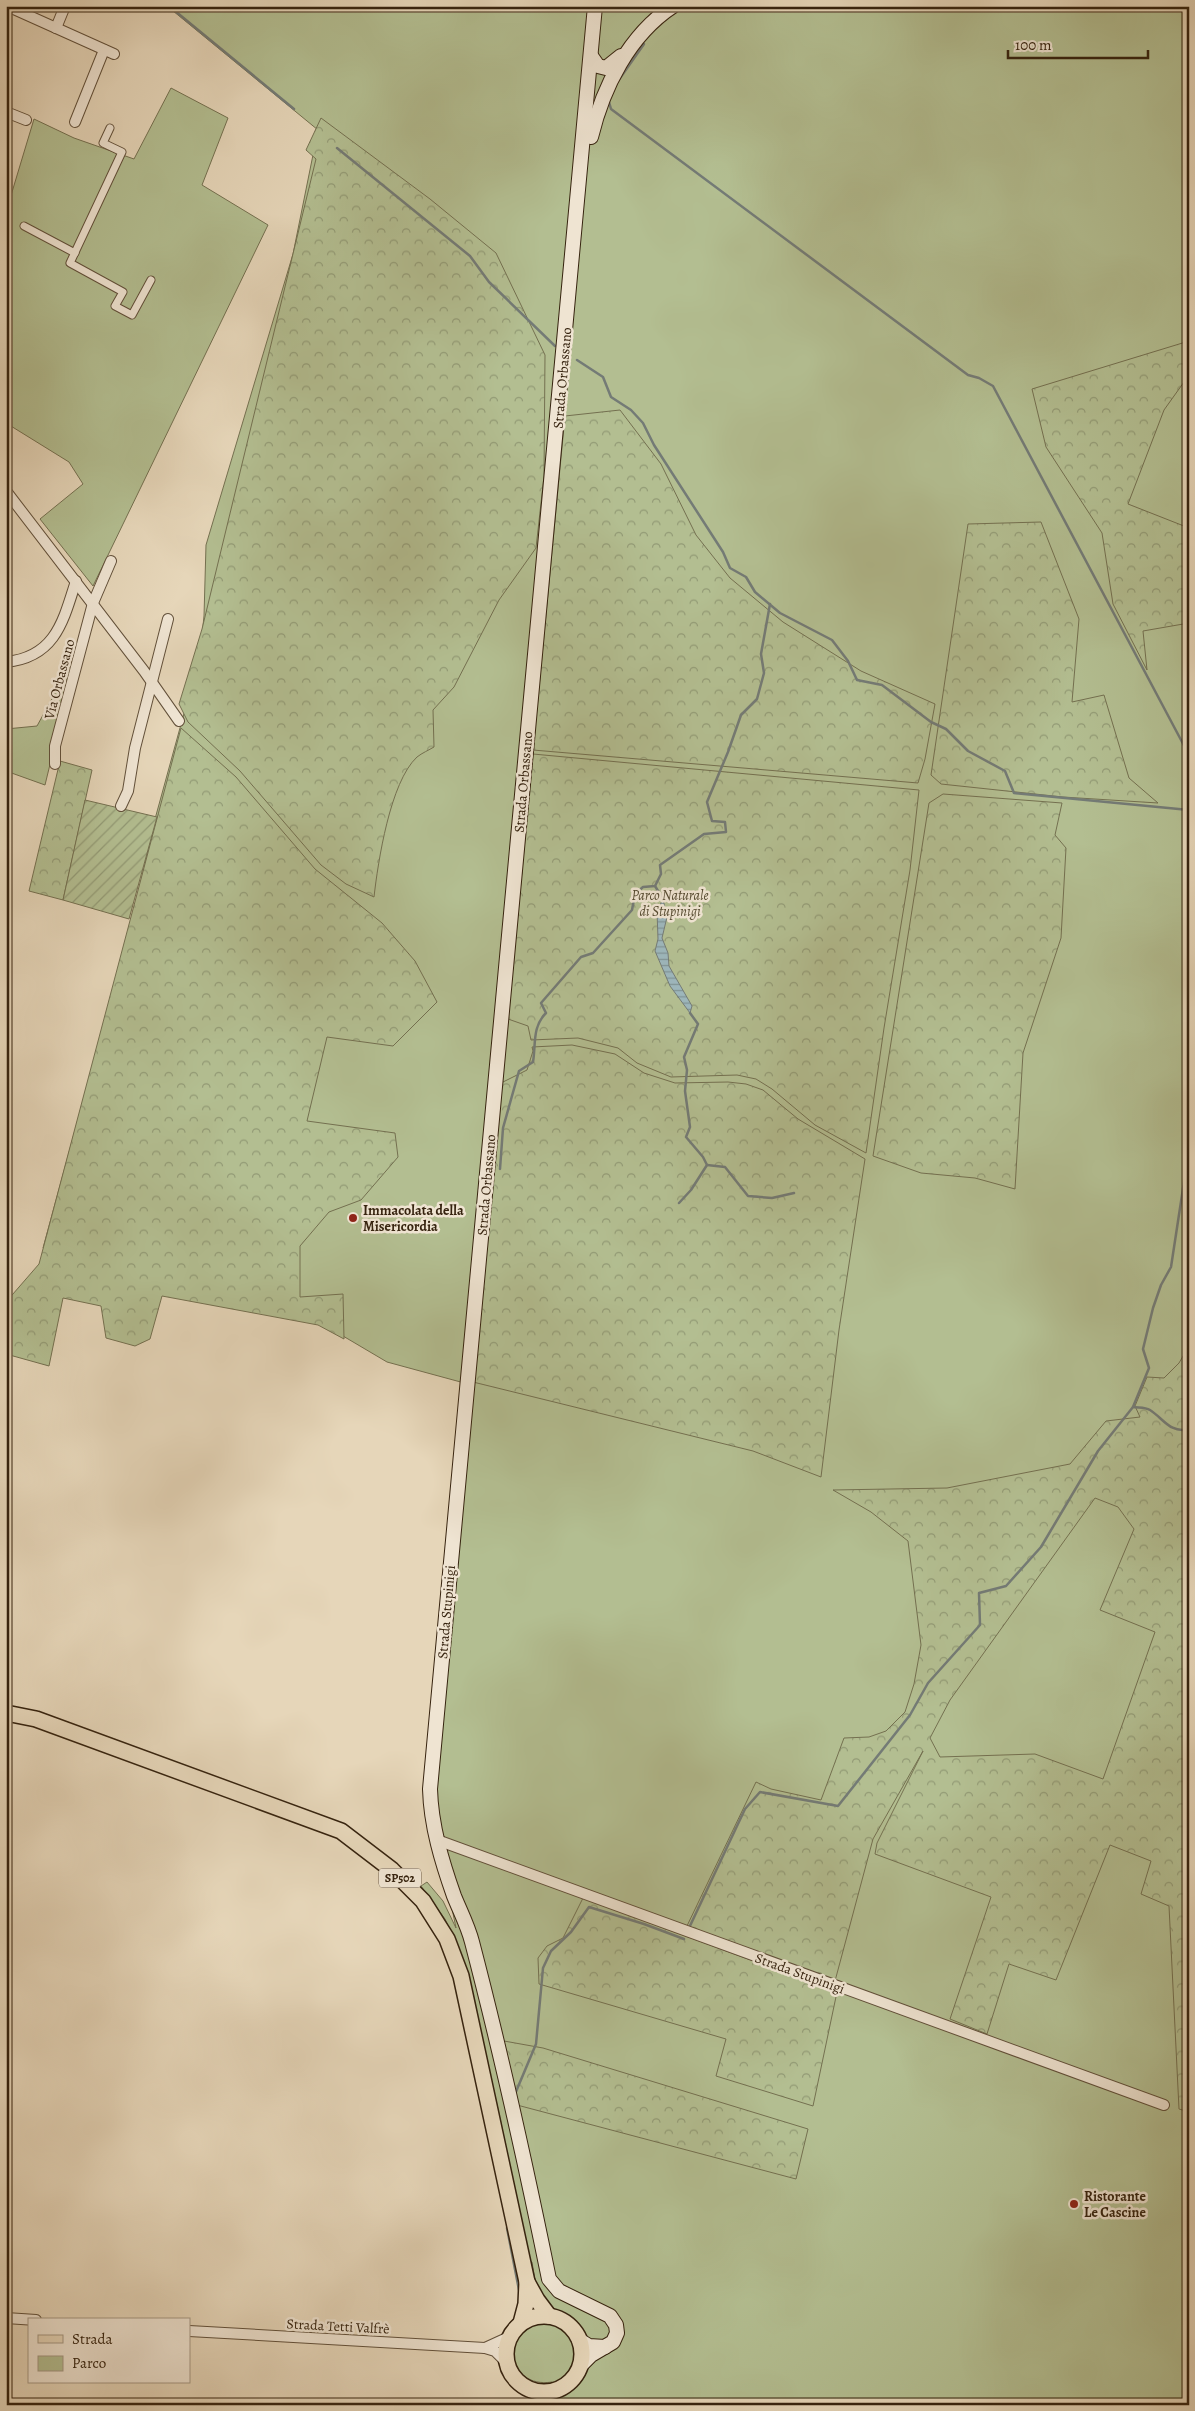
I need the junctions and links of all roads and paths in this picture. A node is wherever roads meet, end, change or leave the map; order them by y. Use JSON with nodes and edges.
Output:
{"nodes":[{"id":1,"x":7,"y":6,"type":"edge"},
{"id":2,"x":65,"y":6,"type":"edge"},
{"id":3,"x":595,"y":6,"type":"edge"},
{"id":4,"x":673,"y":6,"type":"edge"},
{"id":5,"x":56,"y":28,"type":"junction"},
{"id":6,"x":639,"y":38,"type":"junction"},
{"id":7,"x":104,"y":50,"type":"junction"},
{"id":8,"x":114,"y":54,"type":"dead end"},
{"id":9,"x":591,"y":56,"type":"junction"},
{"id":10,"x":587,"y":107,"type":"junction"},
{"id":11,"x":6,"y":112,"type":"edge"},
{"id":12,"x":596,"y":119,"type":"junction"},
{"id":13,"x":26,"y":120,"type":"dead end"},
{"id":14,"x":75,"y":122,"type":"dead end"},
{"id":15,"x":110,"y":128,"type":"dead end"},
{"id":16,"x":581,"y":179,"type":"junction"},
{"id":17,"x":24,"y":226,"type":"dead end"},
{"id":18,"x":75,"y":253,"type":"junction"},
{"id":19,"x":150,"y":280,"type":"dead end"},
{"id":20,"x":6,"y":491,"type":"edge"},
{"id":21,"x":112,"y":562,"type":"dead end"},
{"id":22,"x":76,"y":581,"type":"junction"},
{"id":23,"x":93,"y":603,"type":"junction"},
{"id":24,"x":168,"y":619,"type":"dead end"},
{"id":25,"x":6,"y":662,"type":"edge"},
{"id":26,"x":153,"y":683,"type":"junction"},
{"id":27,"x":179,"y":721,"type":"dead end"},
{"id":28,"x":55,"y":764,"type":"dead end"},
{"id":29,"x":122,"y":806,"type":"dead end"},
{"id":30,"x":467,"y":1384,"type":"joint"},
{"id":31,"x":6,"y":1714,"type":"edge"},
{"id":32,"x":437,"y":1840,"type":"junction"},
{"id":33,"x":1164,"y":2105,"type":"dead end"},
{"id":34,"x":527,"y":2282,"type":"junction"},
{"id":35,"x":550,"y":2316,"type":"junction"},
{"id":36,"x":6,"y":2318,"type":"edge"},
{"id":37,"x":28,"y":2319,"type":"edge"},
{"id":38,"x":521,"y":2324,"type":"junction"},
{"id":39,"x":190,"y":2331,"type":"edge"},
{"id":40,"x":509,"y":2337,"type":"junction"},
{"id":41,"x":579,"y":2340,"type":"junction"},
{"id":42,"x":605,"y":2347,"type":"junction"},
{"id":43,"x":486,"y":2348,"type":"junction"},
{"id":44,"x":506,"y":2362,"type":"junction"},
{"id":45,"x":580,"y":2366,"type":"junction"},
{"id":46,"x":565,"y":2386,"type":"junction"},
{"id":47,"x":541,"y":2392,"type":"junction"},
{"id":48,"x":550,"y":2405,"type":"edge"},
{"id":49,"x":559,"y":2405,"type":"edge"}],
"edges":[{"from":1,"to":5,"type":"street"},
{"from":2,"to":5,"type":"street"},
{"from":3,"to":9,"type":"main road","name":"Strada Orbassano"},
{"from":4,"to":6,"type":"main road","name":"Strada Orbassano"},
{"from":5,"to":7,"type":"street"},
{"from":6,"to":9,"type":"main road"},
{"from":6,"to":12,"type":"main road","name":"Strada Orbassano"},
{"from":7,"to":8,"type":"street"},
{"from":7,"to":14,"type":"street"},
{"from":9,"to":10,"type":"main road","name":"Strada Orbassano"},
{"from":10,"to":12,"type":"main road"},
{"from":10,"to":16,"type":"main road","name":"Strada Orbassano"},
{"from":11,"to":13,"type":"street"},
{"from":12,"to":16,"type":"main road","name":"Strada Orbassano"},
{"from":15,"to":18,"type":"street"},
{"from":16,"to":30,"type":"main road","name":"Strada Orbassano"},
{"from":17,"to":18,"type":"street"},
{"from":18,"to":19,"type":"street"},
{"from":20,"to":22,"type":"street"},
{"from":21,"to":23,"type":"street","name":"Via Orbassano"},
{"from":22,"to":23,"type":"street"},
{"from":22,"to":25,"type":"street"},
{"from":23,"to":26,"type":"street"},
{"from":23,"to":28,"type":"street","name":"Via Orbassano"},
{"from":24,"to":26,"type":"street"},
{"from":26,"to":27,"type":"street"},
{"from":26,"to":29,"type":"street"},
{"from":30,"to":32,"type":"main road","name":"Strada Stupinigi"},
{"from":31,"to":34,"type":"main road","number":"SP502"},
{"from":32,"to":33,"type":"street","name":"Strada Stupinigi"},
{"from":32,"to":42,"type":"main road","name":"Strada Stupinigi"},
{"from":34,"to":35,"type":"main road","number":"SP502"},
{"from":34,"to":38,"type":"main road","number":"SP502"},
{"from":35,"to":38,"type":"main road"},
{"from":35,"to":41,"type":"main road"},
{"from":36,"to":37,"type":"street"},
{"from":38,"to":40,"type":"main road"},
{"from":39,"to":43,"type":"street","name":"Strada Tetti Valfrè"},
{"from":40,"to":43,"type":"street","name":"Strada Tetti Valfrè"},
{"from":40,"to":44,"type":"main road"},
{"from":41,"to":42,"type":"main road"},
{"from":41,"to":45,"type":"main road"},
{"from":42,"to":45,"type":"main road","name":"Strada Stupinigi"},
{"from":43,"to":44,"type":"street"},
{"from":44,"to":47,"type":"main road"},
{"from":45,"to":46,"type":"main road"},
{"from":46,"to":47,"type":"main road"},
{"from":46,"to":49,"type":"main road"},
{"from":47,"to":48,"type":"main road"}]}
